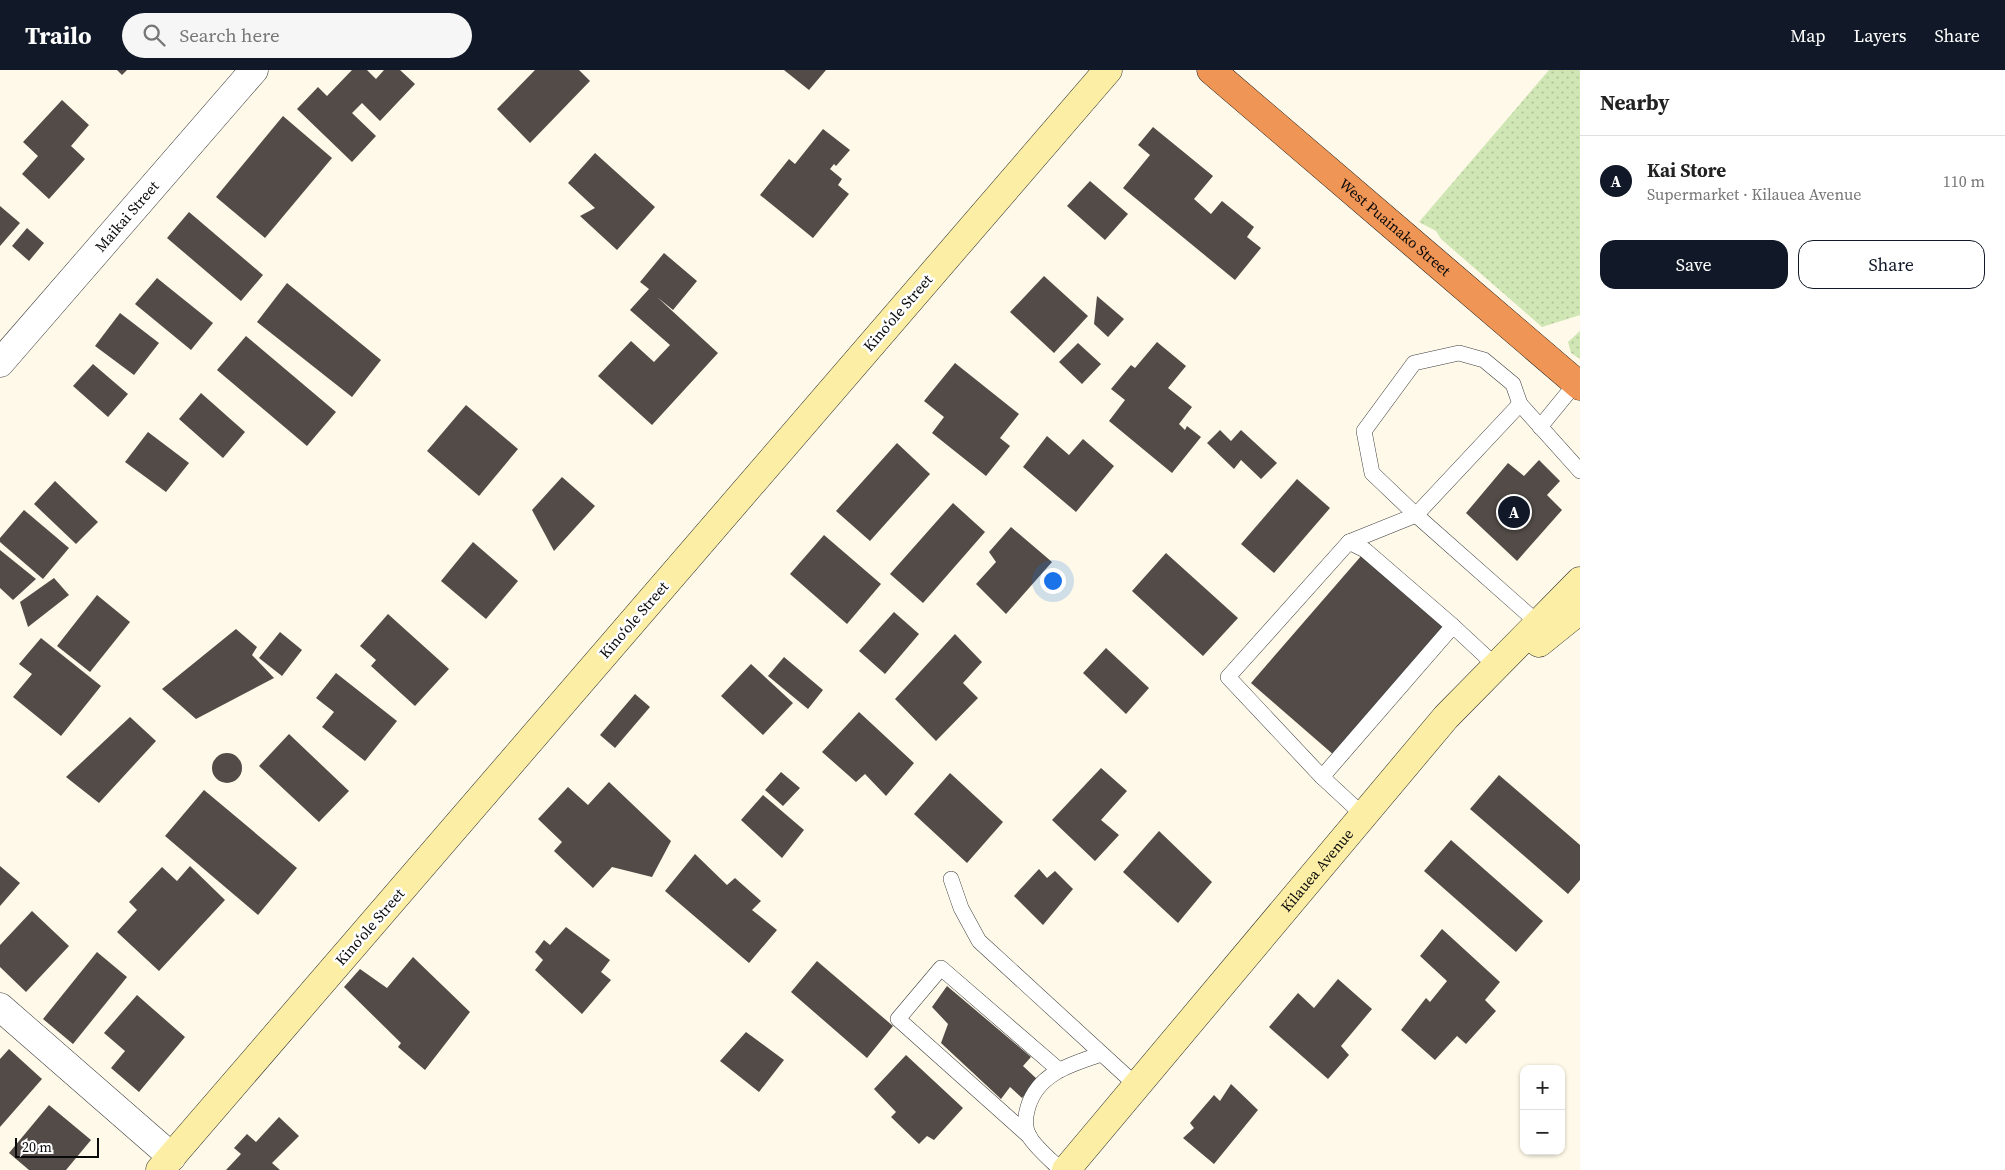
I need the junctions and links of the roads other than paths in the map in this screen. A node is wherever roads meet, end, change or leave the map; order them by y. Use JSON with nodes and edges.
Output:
{"nodes":[{"id":1,"x":254,"y":70,"type":"edge"},
{"id":2,"x":1108,"y":70,"type":"edge"},
{"id":3,"x":1211,"y":70,"type":"edge"},
{"id":4,"x":0,"y":363,"type":"edge"},
{"id":5,"x":1578,"y":384,"type":"edge"},
{"id":6,"x":1520,"y":404,"type":"junction"},
{"id":7,"x":1540,"y":427,"type":"junction"},
{"id":8,"x":1580,"y":471,"type":"edge"},
{"id":9,"x":1416,"y":515,"type":"junction"},
{"id":10,"x":1350,"y":542,"type":"junction"},
{"id":11,"x":1580,"y":580,"type":"edge"},
{"id":12,"x":1580,"y":610,"type":"edge"},
{"id":13,"x":1538,"y":623,"type":"junction"},
{"id":14,"x":1453,"y":626,"type":"junction"},
{"id":15,"x":1496,"y":666,"type":"junction"},
{"id":16,"x":1446,"y":716,"type":"junction"},
{"id":17,"x":1322,"y":777,"type":"junction"},
{"id":18,"x":1363,"y":815,"type":"junction"},
{"id":19,"x":951,"y":878,"type":"dead end"},
{"id":20,"x":0,"y":1007,"type":"edge"},
{"id":21,"x":1102,"y":1054,"type":"junction"},
{"id":22,"x":1059,"y":1070,"type":"junction"},
{"id":23,"x":1137,"y":1086,"type":"junction"},
{"id":24,"x":1030,"y":1137,"type":"junction"},
{"id":25,"x":166,"y":1163,"type":"edge"},
{"id":26,"x":1061,"y":1170,"type":"edge"},
{"id":27,"x":1066,"y":1170,"type":"edge"}],
"edges":[{"from":1,"to":4,"type":"street","name":"Maikai Street"},
{"from":2,"to":25,"type":"street","name":"Kinoʻole Street"},
{"from":3,"to":5,"type":"highway","name":"West Puainako Street"},
{"from":5,"to":7,"type":"lane"},
{"from":6,"to":7,"type":"lane"},
{"from":6,"to":9,"type":"lane"},
{"from":6,"to":9,"type":"lane"},
{"from":7,"to":8,"type":"lane"},
{"from":9,"to":10,"type":"lane"},
{"from":9,"to":13,"type":"lane"},
{"from":10,"to":14,"type":"lane"},
{"from":10,"to":17,"type":"lane"},
{"from":11,"to":13,"type":"street","name":"Kilauea Avenue"},
{"from":12,"to":16,"type":"street"},
{"from":13,"to":15,"type":"street","name":"Kilauea Avenue"},
{"from":14,"to":15,"type":"lane"},
{"from":14,"to":17,"type":"lane"},
{"from":15,"to":16,"type":"street","name":"Kilauea Avenue"},
{"from":16,"to":18,"type":"street","name":"Kilauea Avenue"},
{"from":17,"to":18,"type":"lane"},
{"from":18,"to":23,"type":"street","name":"Kilauea Avenue"},
{"from":19,"to":21,"type":"lane"},
{"from":20,"to":25,"type":"street"},
{"from":21,"to":22,"type":"lane"},
{"from":21,"to":23,"type":"lane"},
{"from":22,"to":24,"type":"lane"},
{"from":22,"to":24,"type":"lane"},
{"from":23,"to":27,"type":"street","name":"Kilauea Avenue"},
{"from":24,"to":26,"type":"lane"}]}
